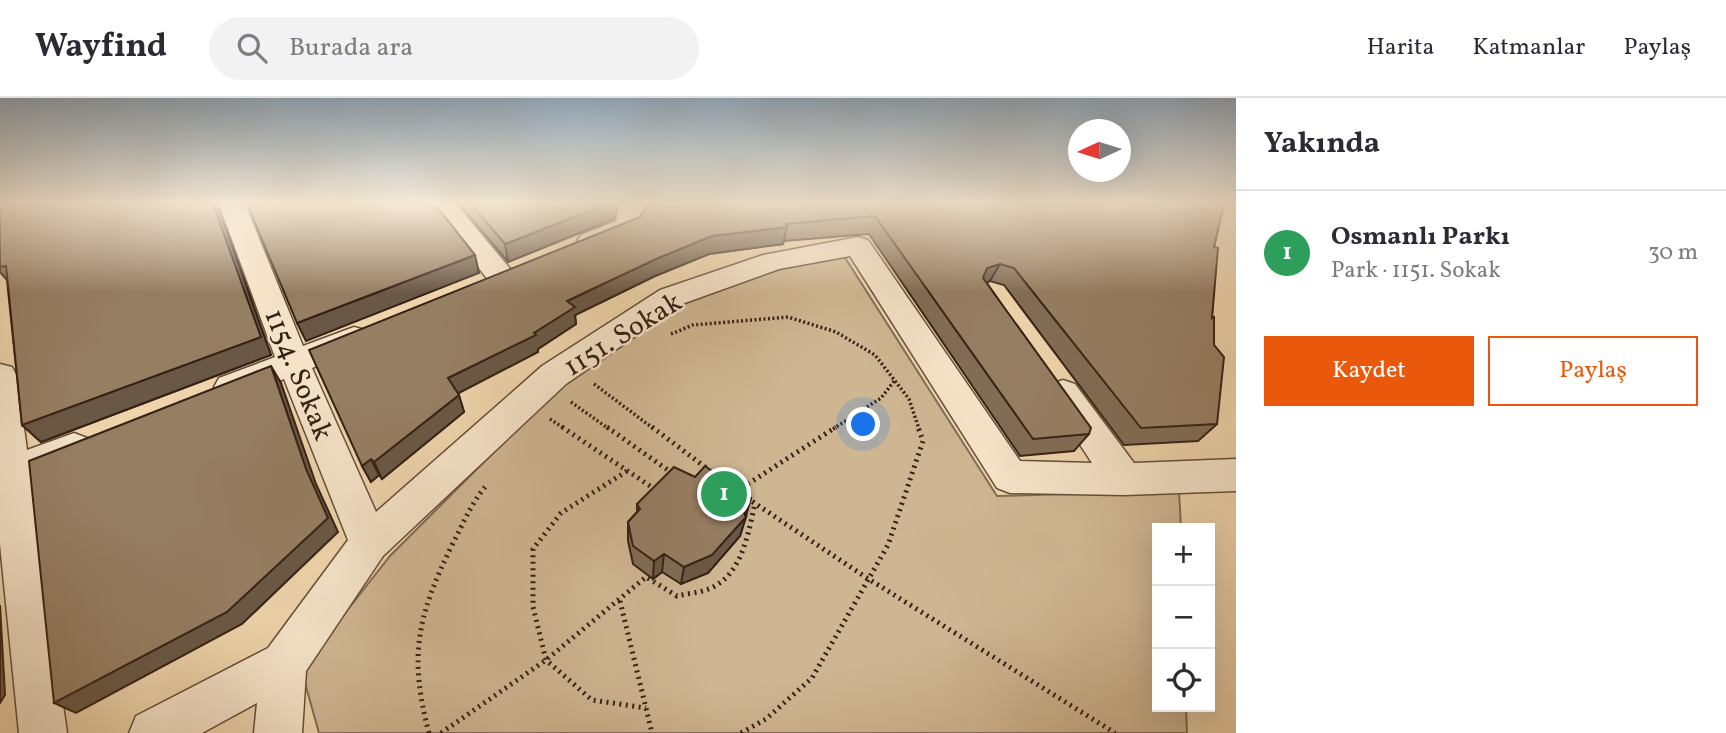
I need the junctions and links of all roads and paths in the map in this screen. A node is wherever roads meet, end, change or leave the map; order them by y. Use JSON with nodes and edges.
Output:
{"nodes":[{"id":1,"x":243,"y":234,"type":"edge"},
{"id":2,"x":466,"y":234,"type":"edge"},
{"id":3,"x":610,"y":234,"type":"edge"},
{"id":4,"x":565,"y":252,"type":"edge"},
{"id":5,"x":502,"y":277,"type":"edge"},
{"id":6,"x":379,"y":327,"type":"edge"},
{"id":7,"x":666,"y":337,"type":"dead end"},
{"id":8,"x":293,"y":362,"type":"junction"},
{"id":9,"x":1046,"y":370,"type":"edge"},
{"id":10,"x":0,"y":376,"type":"edge"},
{"id":11,"x":603,"y":377,"type":"dead end"},
{"id":12,"x":895,"y":380,"type":"junction"},
{"id":13,"x":594,"y":384,"type":"junction"},
{"id":14,"x":586,"y":390,"type":"dead end"},
{"id":15,"x":577,"y":395,"type":"dead end"},
{"id":16,"x":204,"y":397,"type":"edge"},
{"id":17,"x":570,"y":401,"type":"junction"},
{"id":18,"x":549,"y":418,"type":"junction"},
{"id":19,"x":541,"y":426,"type":"dead end"},
{"id":20,"x":101,"y":437,"type":"edge"},
{"id":21,"x":627,"y":471,"type":"junction"},
{"id":22,"x":6,"y":474,"type":"edge"},
{"id":23,"x":715,"y":475,"type":"edge"},
{"id":24,"x":1236,"y":475,"type":"edge"},
{"id":25,"x":492,"y":477,"type":"dead end"},
{"id":26,"x":680,"y":478,"type":"edge"},
{"id":27,"x":1124,"y":479,"type":"junction"},
{"id":28,"x":726,"y":483,"type":"edge"},
{"id":29,"x":737,"y":491,"type":"junction"},
{"id":30,"x":660,"y":493,"type":"edge"},
{"id":31,"x":755,"y":504,"type":"junction"},
{"id":32,"x":369,"y":543,"type":"junction"},
{"id":33,"x":867,"y":578,"type":"junction"},
{"id":34,"x":620,"y":601,"type":"junction"},
{"id":35,"x":546,"y":660,"type":"junction"},
{"id":36,"x":284,"y":664,"type":"junction"},
{"id":37,"x":646,"y":708,"type":"junction"},
{"id":38,"x":34,"y":728,"type":"edge"},
{"id":39,"x":153,"y":733,"type":"edge"},
{"id":40,"x":278,"y":733,"type":"edge"},
{"id":41,"x":429,"y":733,"type":"edge"},
{"id":42,"x":441,"y":733,"type":"edge"},
{"id":43,"x":652,"y":733,"type":"edge"},
{"id":44,"x":741,"y":733,"type":"edge"},
{"id":45,"x":1115,"y":733,"type":"edge"}],
"edges":[{"from":1,"to":8,"type":"street","name":"1154. Sokak"},
{"from":2,"to":5,"type":"street"},
{"from":3,"to":4,"type":"street"},
{"from":6,"to":8,"type":"street"},
{"from":7,"to":12,"type":"path"},
{"from":8,"to":16,"type":"street"},
{"from":8,"to":32,"type":"street","name":"1154. Sokak"},
{"from":9,"to":27,"type":"street"},
{"from":10,"to":22,"type":"street"},
{"from":11,"to":13,"type":"path"},
{"from":12,"to":29,"type":"path"},
{"from":12,"to":33,"type":"path"},
{"from":13,"to":14,"type":"path"},
{"from":13,"to":23,"type":"path"},
{"from":15,"to":17,"type":"path"},
{"from":17,"to":18,"type":"path"},
{"from":17,"to":26,"type":"path"},
{"from":18,"to":19,"type":"path"},
{"from":18,"to":21,"type":"path"},
{"from":20,"to":22,"type":"street"},
{"from":21,"to":30,"type":"path"},
{"from":21,"to":35,"type":"path"},
{"from":22,"to":38,"type":"street"},
{"from":24,"to":27,"type":"street","name":"1151. Sokak"},
{"from":25,"to":41,"type":"path"},
{"from":27,"to":32,"type":"street","name":"1151. Sokak"},
{"from":28,"to":29,"type":"path"},
{"from":29,"to":31,"type":"path"},
{"from":31,"to":33,"type":"path"},
{"from":31,"to":34,"type":"path"},
{"from":32,"to":36,"type":"street","name":"1151. Sokak"},
{"from":33,"to":44,"type":"path"},
{"from":33,"to":45,"type":"path"},
{"from":34,"to":35,"type":"path"},
{"from":34,"to":37,"type":"path"},
{"from":35,"to":37,"type":"path"},
{"from":35,"to":42,"type":"path"},
{"from":36,"to":39,"type":"street"},
{"from":36,"to":40,"type":"street"},
{"from":37,"to":43,"type":"path"}]}
